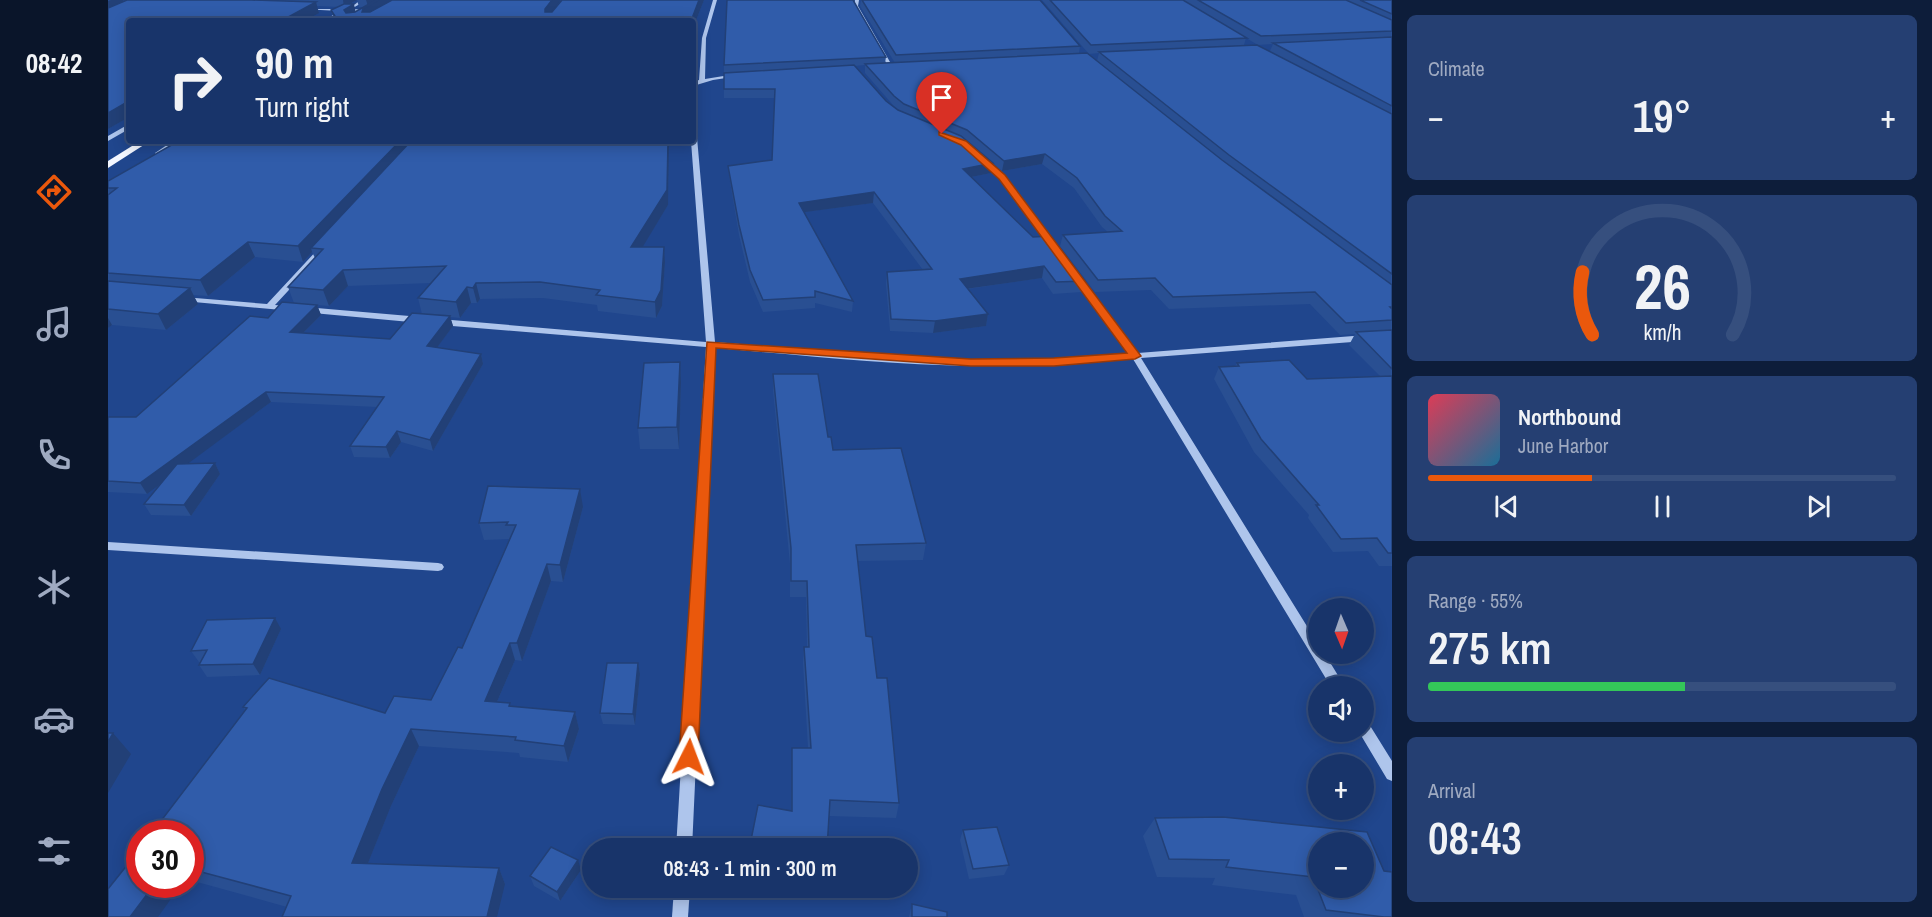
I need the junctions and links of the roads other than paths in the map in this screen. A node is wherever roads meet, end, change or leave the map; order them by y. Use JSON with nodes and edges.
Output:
{"nodes":[{"id":1,"x":365,"y":0,"type":"edge"},
{"id":2,"x":715,"y":0,"type":"edge"},
{"id":3,"x":857,"y":0,"type":"edge"},
{"id":4,"x":377,"y":7,"type":"edge"},
{"id":5,"x":299,"y":9,"type":"edge"},
{"id":6,"x":345,"y":10,"type":"junction"},
{"id":7,"x":370,"y":11,"type":"junction"},
{"id":8,"x":330,"y":18,"type":"edge"},
{"id":9,"x":357,"y":18,"type":"edge"},
{"id":10,"x":892,"y":68,"type":"junction"},
{"id":11,"x":904,"y":68,"type":"edge"},
{"id":12,"x":883,"y":69,"type":"edge"},
{"id":13,"x":742,"y":75,"type":"edge"},
{"id":14,"x":702,"y":81,"type":"junction"},
{"id":15,"x":696,"y":83,"type":"edge"},
{"id":16,"x":126,"y":128,"type":"edge"},
{"id":17,"x":108,"y":139,"type":"edge"},
{"id":18,"x":141,"y":144,"type":"edge"},
{"id":19,"x":172,"y":144,"type":"edge"},
{"id":20,"x":694,"y":144,"type":"edge"},
{"id":21,"x":972,"y":150,"type":"edge"},
{"id":22,"x":148,"y":159,"type":"edge"},
{"id":23,"x":108,"y":165,"type":"edge"},
{"id":24,"x":325,"y":246,"type":"edge"},
{"id":25,"x":1058,"y":252,"type":"edge"},
{"id":26,"x":1072,"y":271,"type":"edge"},
{"id":27,"x":177,"y":298,"type":"edge"},
{"id":28,"x":269,"y":307,"type":"junction"},
{"id":29,"x":1392,"y":336,"type":"edge"},
{"id":30,"x":711,"y":345,"type":"junction"},
{"id":31,"x":1135,"y":356,"type":"junction"},
{"id":32,"x":108,"y":546,"type":"edge"},
{"id":33,"x":438,"y":567,"type":"dead end"},
{"id":34,"x":1331,"y":676,"type":"edge"},
{"id":35,"x":1373,"y":742,"type":"edge"},
{"id":36,"x":1392,"y":774,"type":"edge"},
{"id":37,"x":685,"y":838,"type":"edge"},
{"id":38,"x":681,"y":898,"type":"edge"},
{"id":39,"x":680,"y":917,"type":"edge"}],
"edges":[{"from":1,"to":6,"type":"street"},
{"from":2,"to":14,"type":"street"},
{"from":3,"to":10,"type":"street"},
{"from":4,"to":7,"type":"main road"},
{"from":5,"to":6,"type":"street"},
{"from":6,"to":7,"type":"street"},
{"from":6,"to":8,"type":"street"},
{"from":7,"to":9,"type":"main road"},
{"from":10,"to":11,"type":"street"},
{"from":10,"to":12,"type":"street"},
{"from":13,"to":14,"type":"street"},
{"from":14,"to":15,"type":"street"},
{"from":16,"to":17,"type":"street"},
{"from":18,"to":23,"type":"main road"},
{"from":19,"to":22,"type":"street"},
{"from":20,"to":30,"type":"street"},
{"from":21,"to":25,"type":"street"},
{"from":24,"to":28,"type":"street"},
{"from":26,"to":31,"type":"street"},
{"from":27,"to":28,"type":"street"},
{"from":28,"to":30,"type":"street"},
{"from":29,"to":31,"type":"street"},
{"from":30,"to":31,"type":"street"},
{"from":30,"to":37,"type":"street"},
{"from":31,"to":34,"type":"street"},
{"from":32,"to":33,"type":"street"},
{"from":35,"to":36,"type":"street"},
{"from":38,"to":39,"type":"street"}]}
